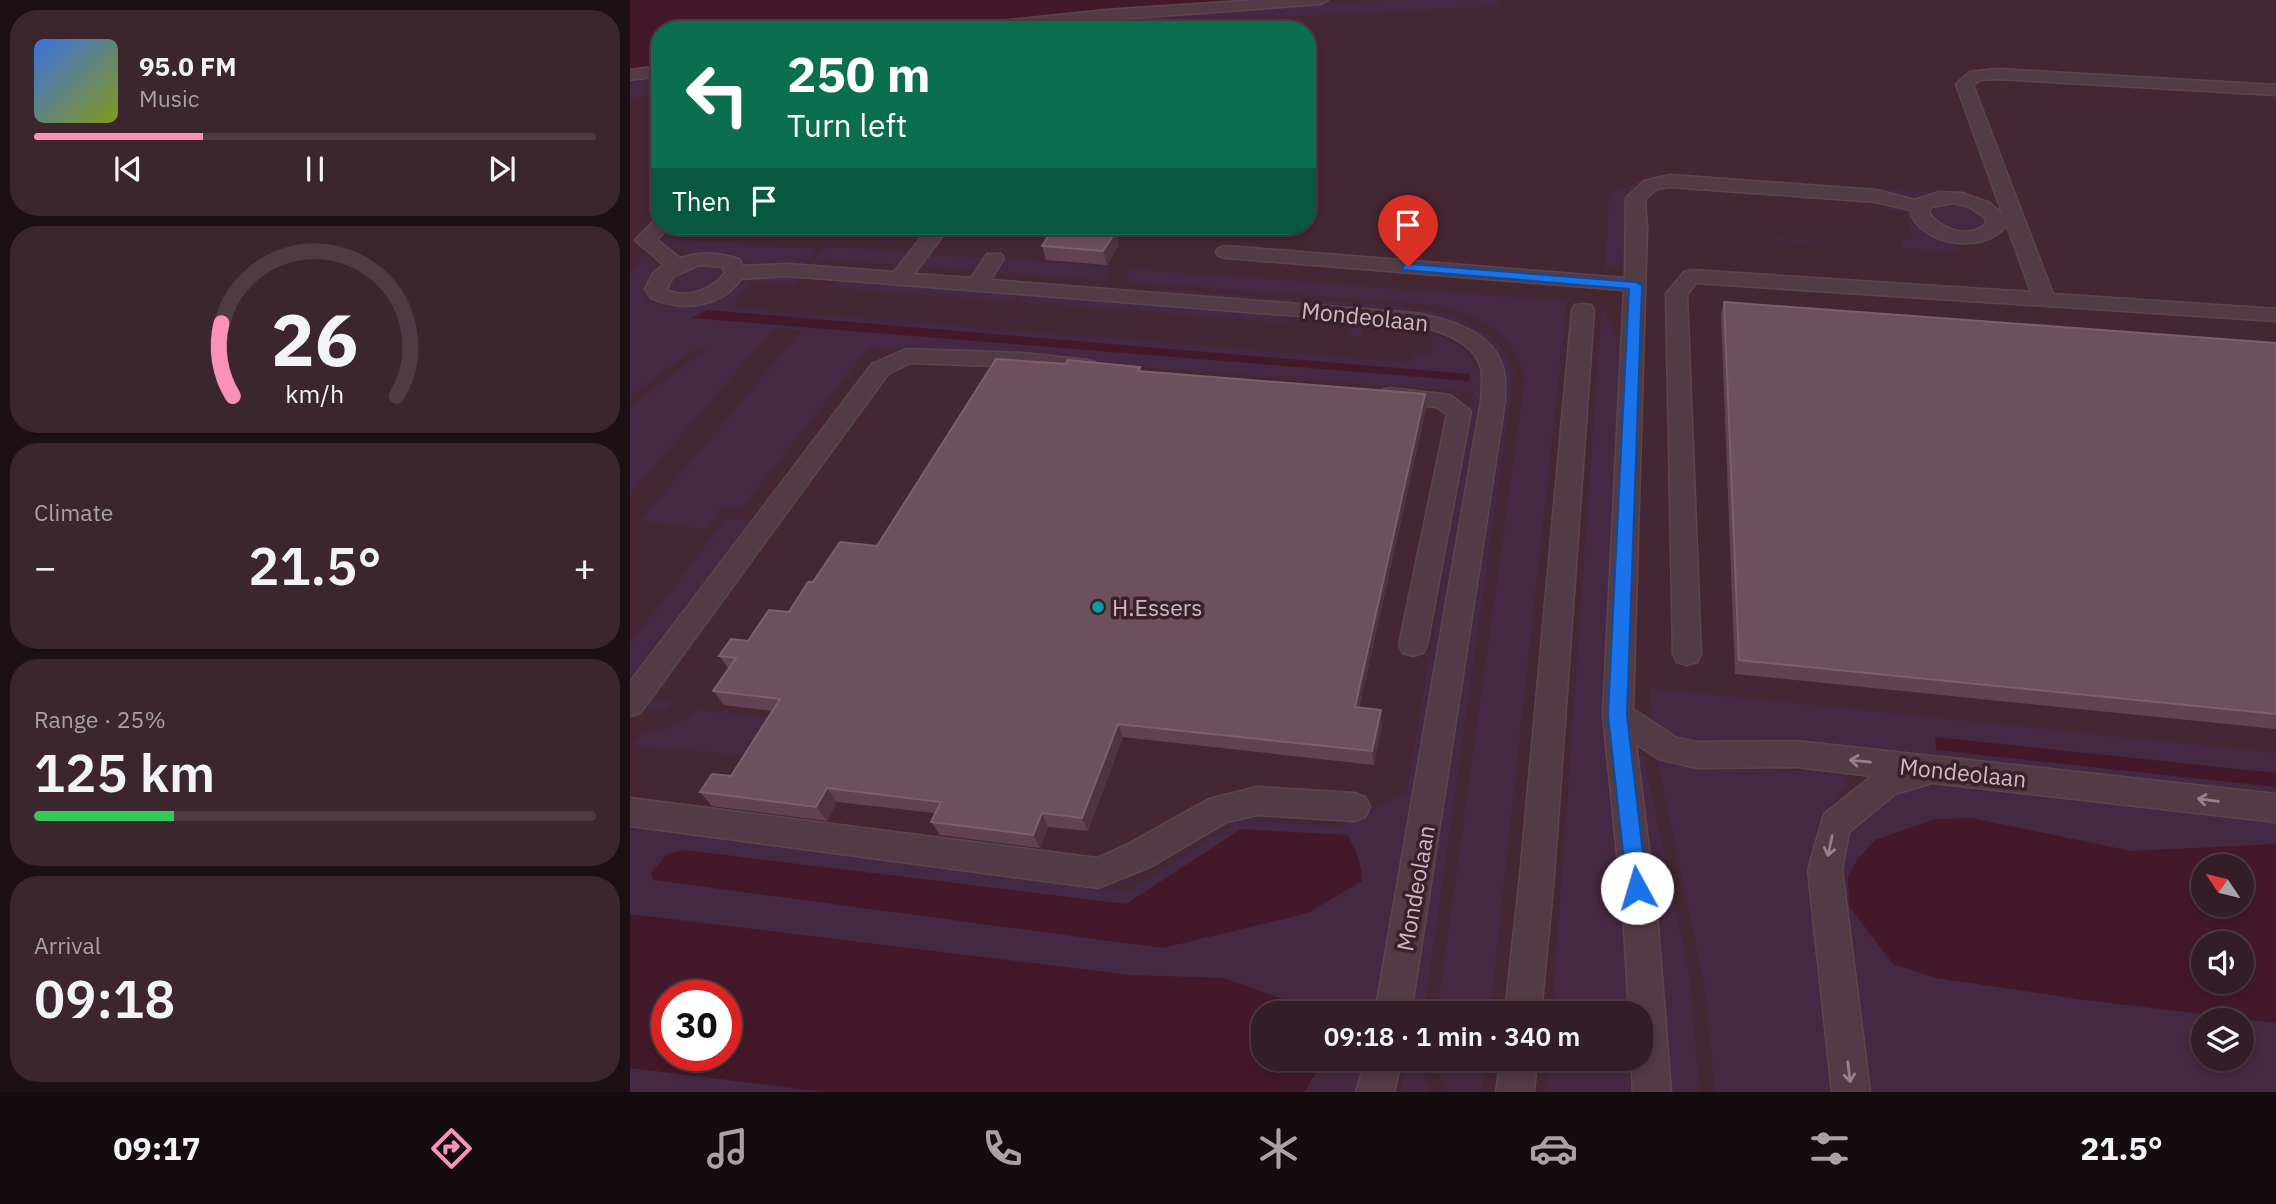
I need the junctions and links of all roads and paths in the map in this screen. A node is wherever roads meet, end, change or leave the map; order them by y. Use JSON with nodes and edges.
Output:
{"nodes":[{"id":1,"x":1321,"y":0,"type":"edge"},
{"id":2,"x":1049,"y":21,"type":"edge"},
{"id":3,"x":651,"y":72,"type":"edge"},
{"id":4,"x":630,"y":75,"type":"edge"},
{"id":5,"x":2276,"y":90,"type":"edge"},
{"id":6,"x":1920,"y":207,"type":"junction"},
{"id":7,"x":651,"y":234,"type":"edge"},
{"id":8,"x":933,"y":235,"type":"edge"},
{"id":9,"x":1226,"y":252,"type":"dead end"},
{"id":10,"x":995,"y":258,"type":"dead end"},
{"id":11,"x":678,"y":266,"type":"junction"},
{"id":12,"x":736,"y":273,"type":"junction"},
{"id":13,"x":899,"y":279,"type":"junction"},
{"id":14,"x":976,"y":285,"type":"junction"},
{"id":15,"x":1635,"y":285,"type":"junction"},
{"id":16,"x":2044,"y":298,"type":"junction"},
{"id":17,"x":1583,"y":310,"type":"dead end"},
{"id":18,"x":2276,"y":315,"type":"edge"},
{"id":19,"x":1117,"y":369,"type":"edge"},
{"id":20,"x":1361,"y":392,"type":"edge"},
{"id":21,"x":1413,"y":645,"type":"dead end"},
{"id":22,"x":1687,"y":654,"type":"dead end"},
{"id":23,"x":630,"y":704,"type":"edge"},
{"id":24,"x":1618,"y":715,"type":"junction"},
{"id":25,"x":1937,"y":768,"type":"junction"},
{"id":26,"x":1354,"y":807,"type":"dead end"},
{"id":27,"x":2276,"y":808,"type":"edge"},
{"id":28,"x":630,"y":812,"type":"edge"},
{"id":29,"x":1396,"y":1001,"type":"edge"},
{"id":30,"x":1524,"y":1001,"type":"edge"},
{"id":31,"x":1646,"y":1001,"type":"edge"},
{"id":32,"x":1382,"y":1071,"type":"edge"},
{"id":33,"x":1386,"y":1071,"type":"edge"},
{"id":34,"x":1518,"y":1071,"type":"edge"},
{"id":35,"x":1644,"y":1071,"type":"edge"},
{"id":36,"x":1650,"y":1071,"type":"edge"},
{"id":37,"x":1376,"y":1092,"type":"edge"},
{"id":38,"x":1386,"y":1092,"type":"edge"},
{"id":39,"x":1516,"y":1092,"type":"edge"},
{"id":40,"x":1642,"y":1092,"type":"edge"},
{"id":41,"x":1652,"y":1092,"type":"edge"},
{"id":42,"x":1852,"y":1092,"type":"edge"}],
"edges":[{"from":1,"to":2,"type":"street"},
{"from":3,"to":4,"type":"street"},
{"from":5,"to":16,"type":"street"},
{"from":6,"to":6,"type":"street"},
{"from":6,"to":15,"type":"street"},
{"from":7,"to":11,"type":"street"},
{"from":8,"to":13,"type":"street"},
{"from":9,"to":15,"type":"street"},
{"from":10,"to":14,"type":"street"},
{"from":11,"to":12,"type":"street"},
{"from":11,"to":12,"type":"street"},
{"from":12,"to":13,"type":"street","name":"Mondeolaan"},
{"from":13,"to":14,"type":"street","name":"Mondeolaan"},
{"from":14,"to":29,"type":"street","name":"Mondeolaan"},
{"from":15,"to":24,"type":"street"},
{"from":16,"to":18,"type":"street"},
{"from":16,"to":22,"type":"street"},
{"from":17,"to":30,"type":"street"},
{"from":19,"to":23,"type":"street"},
{"from":20,"to":21,"type":"street"},
{"from":25,"to":24,"type":"street","name":"Mondeolaan","one_way":true},
{"from":24,"to":31,"type":"street"},
{"from":27,"to":25,"type":"street","name":"Mondeolaan","one_way":true},
{"from":25,"to":42,"type":"street","one_way":true},
{"from":26,"to":28,"type":"street"},
{"from":32,"to":37,"type":"street"},
{"from":33,"to":38,"type":"street"},
{"from":34,"to":39,"type":"street"},
{"from":35,"to":40,"type":"street"},
{"from":36,"to":41,"type":"street"}]}
